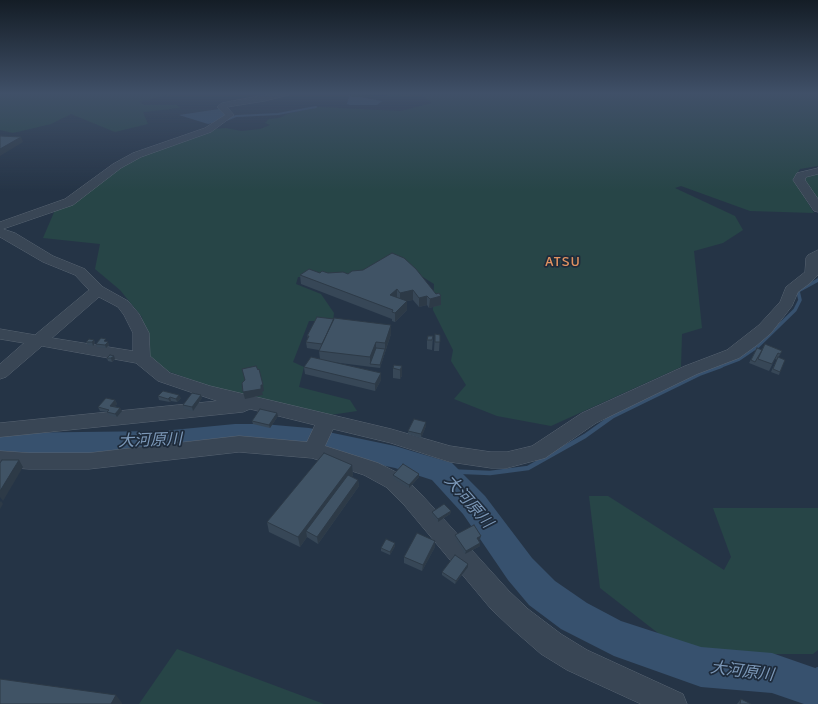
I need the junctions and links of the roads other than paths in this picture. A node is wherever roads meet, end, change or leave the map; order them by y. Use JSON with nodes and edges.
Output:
{"nodes":[{"id":1,"x":214,"y":126,"type":"edge"},
{"id":2,"x":818,"y":171,"type":"edge"},
{"id":3,"x":818,"y":208,"type":"edge"},
{"id":4,"x":0,"y":226,"type":"edge"},
{"id":5,"x":0,"y":232,"type":"edge"},
{"id":6,"x":818,"y":254,"type":"edge"},
{"id":7,"x":98,"y":290,"type":"junction"},
{"id":8,"x":0,"y":334,"type":"edge"},
{"id":9,"x":37,"y":341,"type":"junction"},
{"id":10,"x":141,"y":358,"type":"junction"},
{"id":11,"x":0,"y":373,"type":"edge"},
{"id":12,"x":255,"y":403,"type":"junction"},
{"id":13,"x":0,"y":430,"type":"edge"},
{"id":14,"x":319,"y":437,"type":"junction"},
{"id":15,"x":0,"y":459,"type":"edge"},
{"id":16,"x":673,"y":704,"type":"edge"}],
"edges":[{"from":1,"to":4,"type":"street"},
{"from":2,"to":3,"type":"street"},
{"from":5,"to":7,"type":"street"},
{"from":6,"to":14,"type":"street"},
{"from":7,"to":9,"type":"street"},
{"from":7,"to":10,"type":"street"},
{"from":8,"to":9,"type":"street"},
{"from":9,"to":10,"type":"street"},
{"from":9,"to":11,"type":"street"},
{"from":10,"to":12,"type":"street"},
{"from":12,"to":13,"type":"street"},
{"from":12,"to":14,"type":"street"},
{"from":14,"to":15,"type":"street"},
{"from":14,"to":16,"type":"street"}]}
